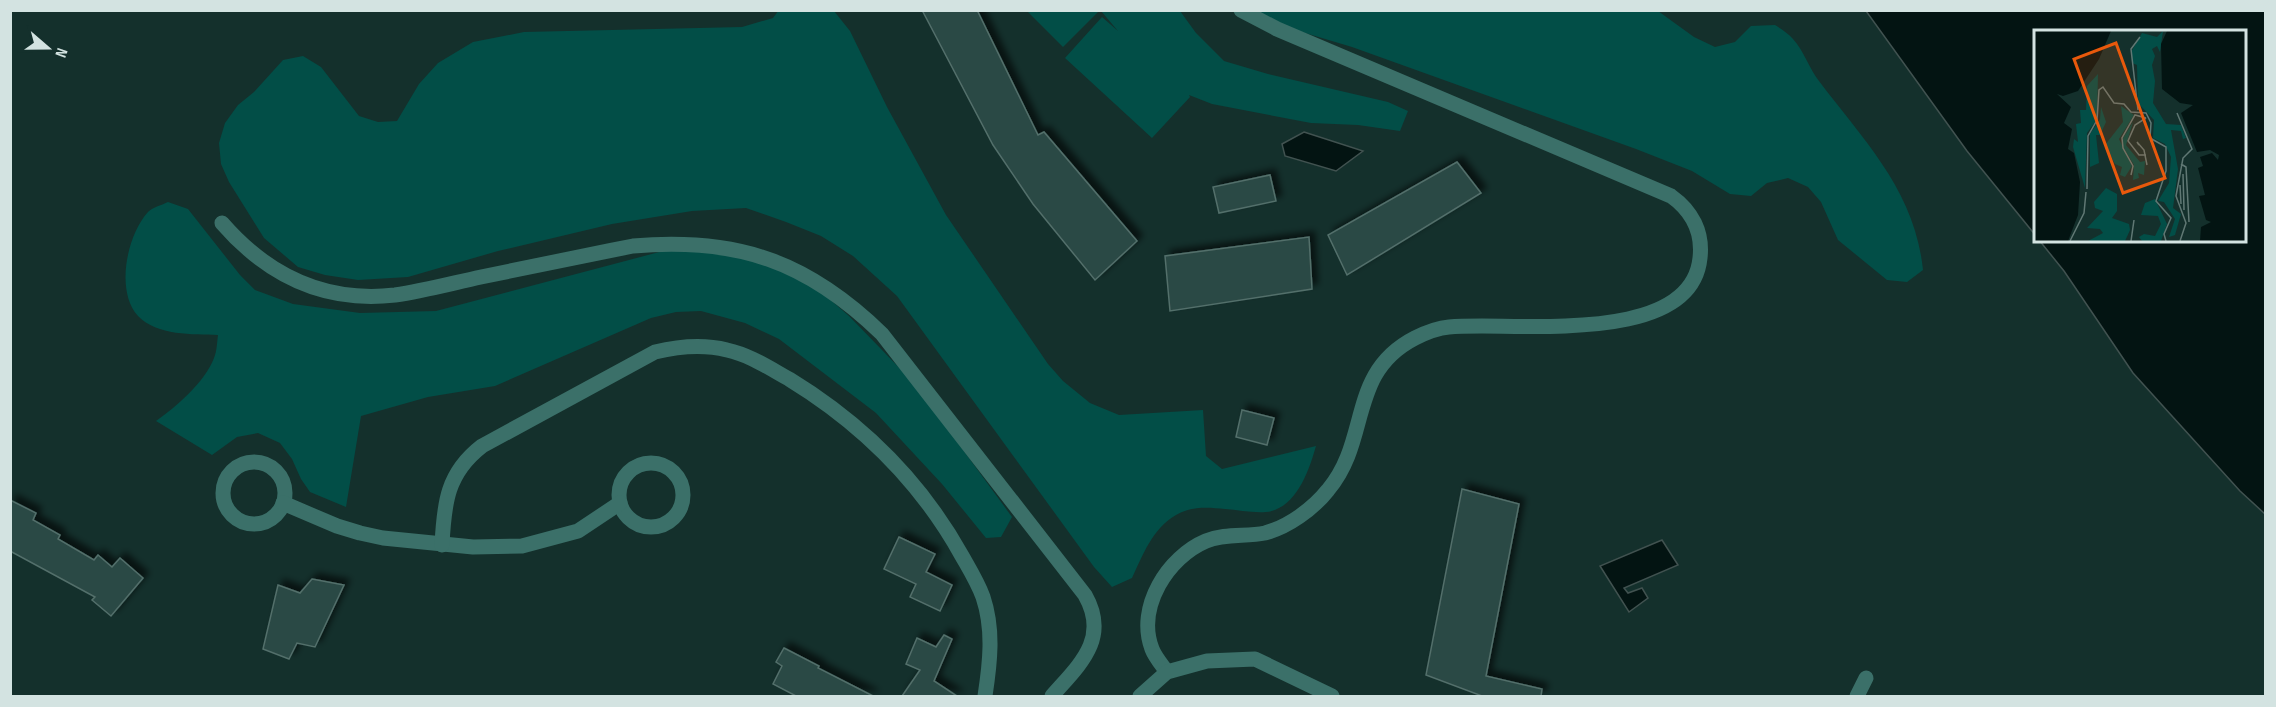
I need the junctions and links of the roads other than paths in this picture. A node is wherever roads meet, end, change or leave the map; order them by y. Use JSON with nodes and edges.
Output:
{"nodes":[{"id":1,"x":1241,"y":10,"type":"edge"},
{"id":2,"x":222,"y":223,"type":"dead end"},
{"id":3,"x":283,"y":503,"type":"junction"},
{"id":4,"x":620,"y":503,"type":"junction"},
{"id":5,"x":442,"y":545,"type":"junction"},
{"id":6,"x":1167,"y":672,"type":"junction"},
{"id":7,"x":1866,"y":678,"type":"dead end"},
{"id":8,"x":985,"y":696,"type":"edge"},
{"id":9,"x":1052,"y":696,"type":"edge"},
{"id":10,"x":1140,"y":696,"type":"edge"},
{"id":11,"x":1332,"y":696,"type":"edge"},
{"id":12,"x":1857,"y":696,"type":"edge"}],
"edges":[{"from":1,"to":6,"type":"street"},
{"from":2,"to":9,"type":"street"},
{"from":3,"to":3,"type":"street"},
{"from":3,"to":5,"type":"street"},
{"from":4,"to":4,"type":"street"},
{"from":4,"to":5,"type":"street"},
{"from":5,"to":8,"type":"street"},
{"from":6,"to":10,"type":"street"},
{"from":6,"to":11,"type":"street"},
{"from":7,"to":12,"type":"street"}]}
